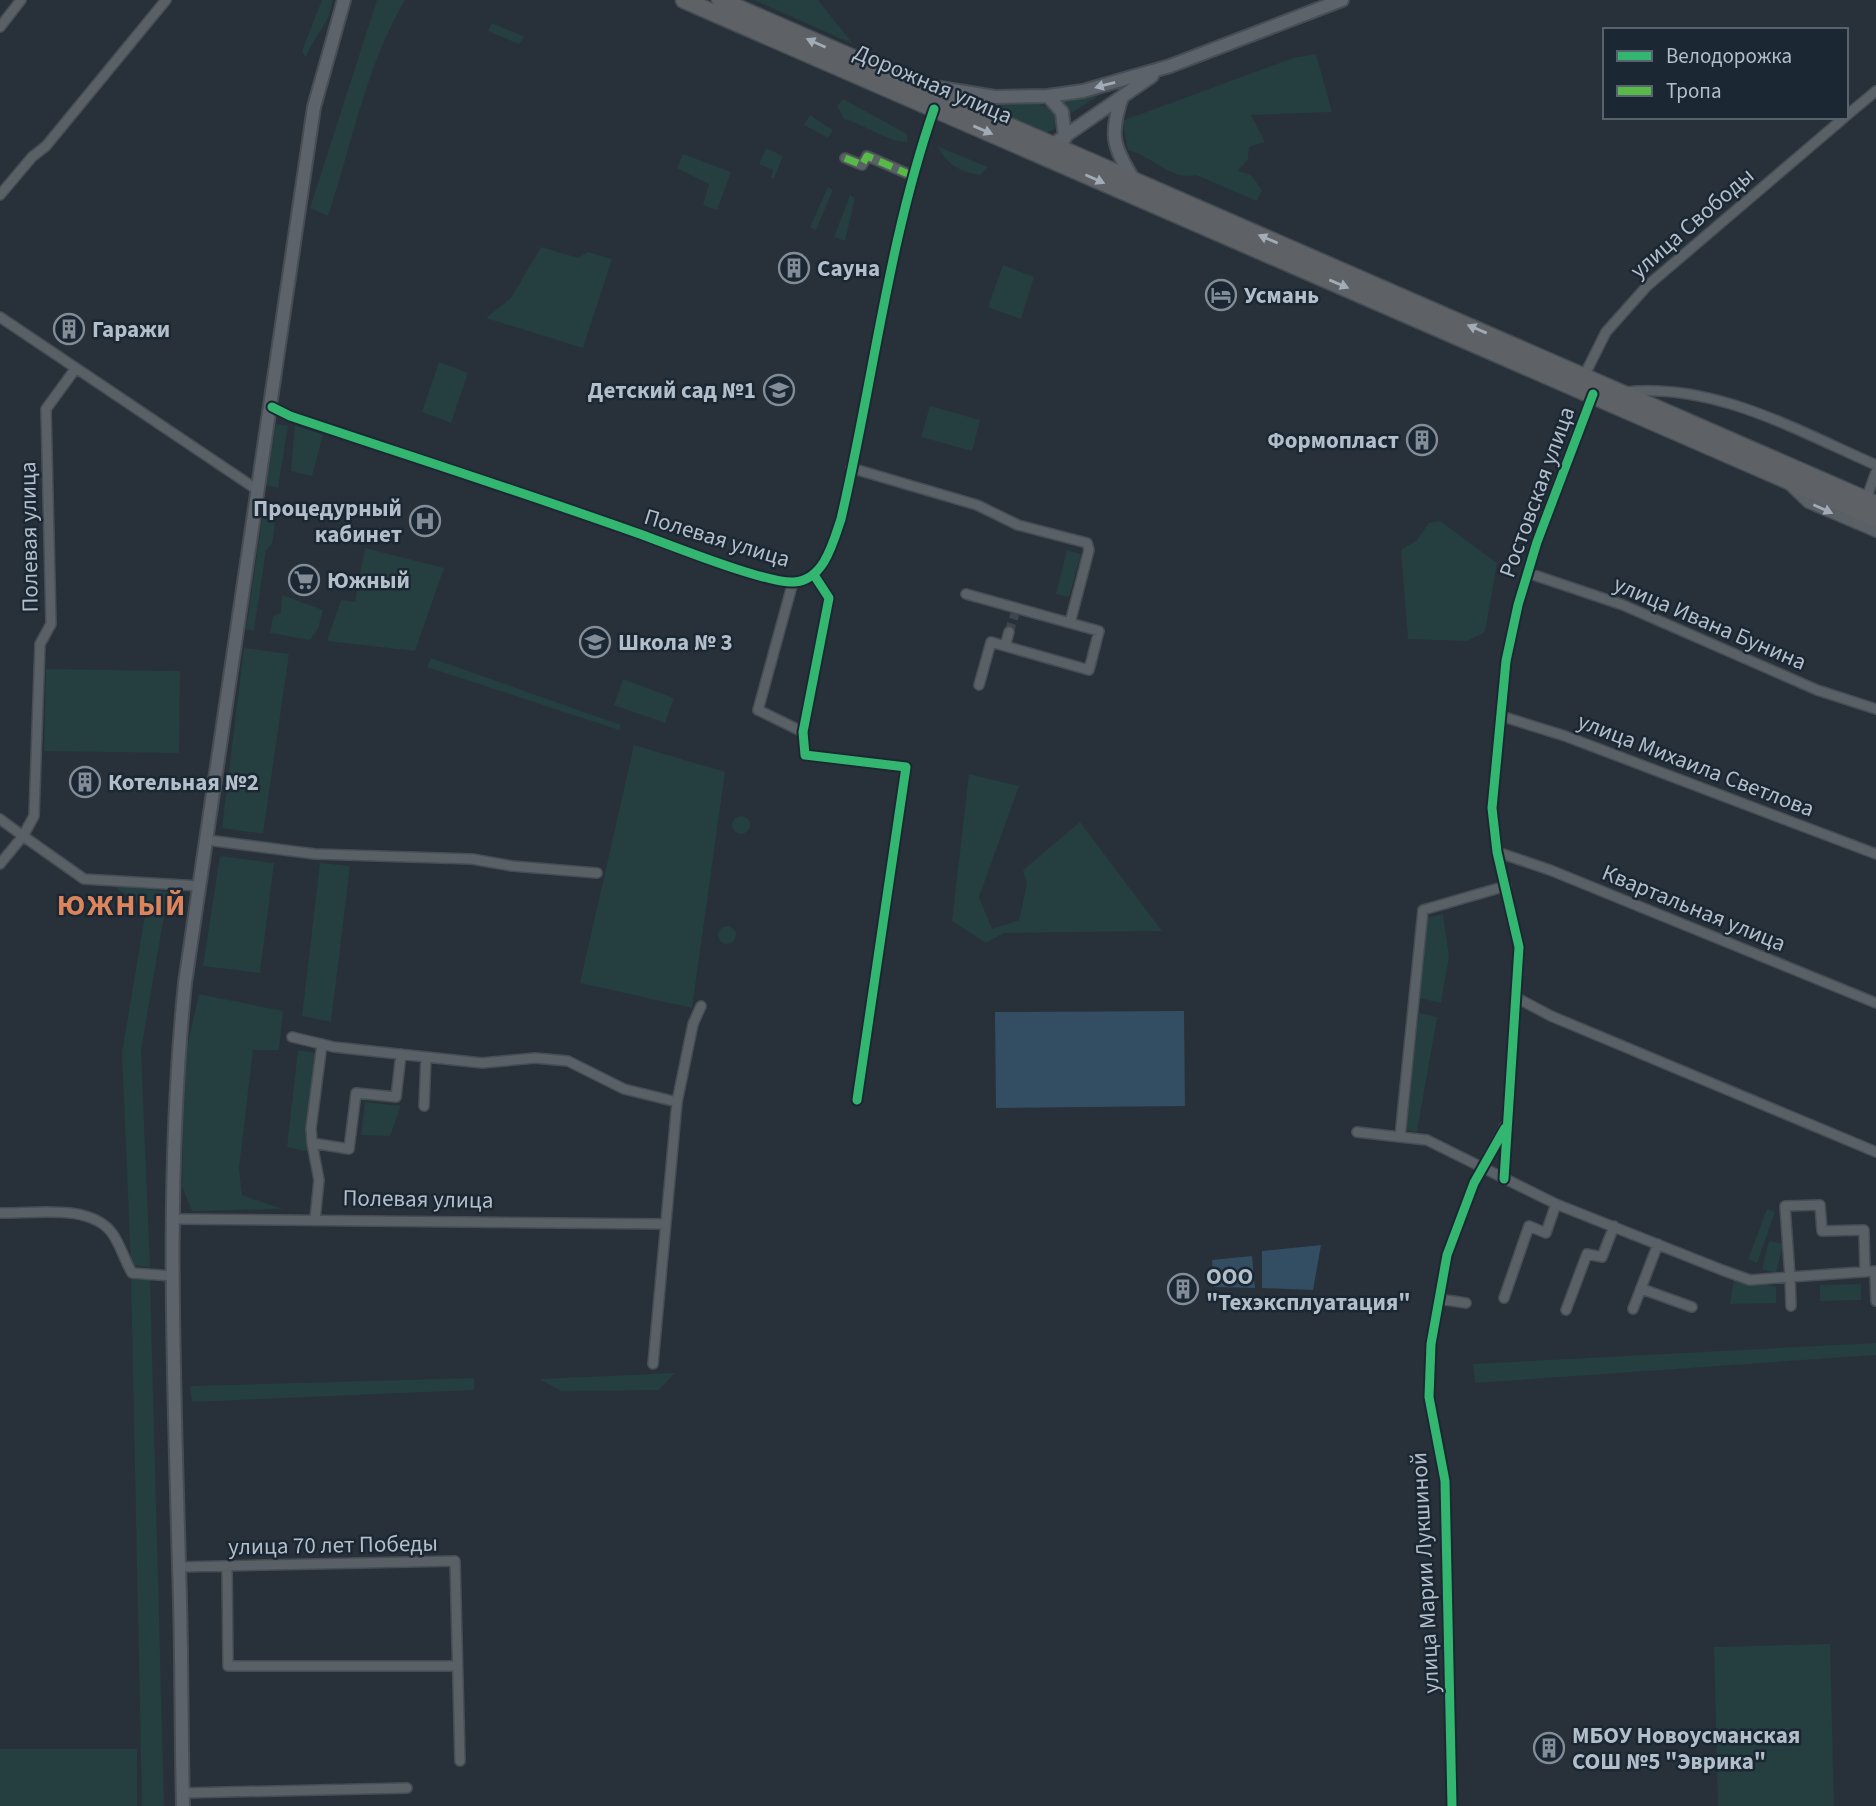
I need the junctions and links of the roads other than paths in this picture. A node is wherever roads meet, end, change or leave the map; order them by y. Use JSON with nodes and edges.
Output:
{"nodes":[{"id":1,"x":21,"y":0,"type":"edge"},
{"id":2,"x":166,"y":0,"type":"edge"},
{"id":3,"x":344,"y":0,"type":"edge"},
{"id":4,"x":684,"y":0,"type":"edge"},
{"id":5,"x":720,"y":0,"type":"edge"},
{"id":6,"x":1342,"y":0,"type":"edge"},
{"id":7,"x":0,"y":27,"type":"edge"},
{"id":8,"x":1170,"y":66,"type":"junction"},
{"id":9,"x":900,"y":80,"type":"junction"},
{"id":10,"x":1876,"y":91,"type":"edge"},
{"id":11,"x":1048,"y":96,"type":"junction"},
{"id":12,"x":1122,"y":97,"type":"junction"},
{"id":13,"x":934,"y":109,"type":"junction"},
{"id":14,"x":1848,"y":115,"type":"edge"},
{"id":15,"x":1844,"y":119,"type":"edge"},
{"id":16,"x":1059,"y":142,"type":"junction"},
{"id":17,"x":1032,"y":151,"type":"junction"},
{"id":18,"x":845,"y":158,"type":"dead end"},
{"id":19,"x":913,"y":176,"type":"junction"},
{"id":20,"x":1134,"y":181,"type":"junction"},
{"id":21,"x":0,"y":195,"type":"edge"},
{"id":22,"x":1163,"y":209,"type":"joint"},
{"id":23,"x":0,"y":317,"type":"edge"},
{"id":24,"x":76,"y":368,"type":"junction"},
{"id":25,"x":1584,"y":376,"type":"junction"},
{"id":26,"x":1622,"y":393,"type":"junction"},
{"id":27,"x":1593,"y":394,"type":"junction"},
{"id":28,"x":272,"y":407,"type":"junction"},
{"id":29,"x":1876,"y":465,"type":"edge"},
{"id":30,"x":851,"y":468,"type":"junction"},
{"id":31,"x":1876,"y":472,"type":"edge"},
{"id":32,"x":1777,"y":475,"type":"junction"},
{"id":33,"x":259,"y":491,"type":"junction"},
{"id":34,"x":1872,"y":494,"type":"edge"},
{"id":35,"x":1876,"y":519,"type":"edge"},
{"id":36,"x":1876,"y":533,"type":"edge"},
{"id":37,"x":1528,"y":573,"type":"junction"},
{"id":38,"x":814,"y":575,"type":"junction"},
{"id":39,"x":793,"y":582,"type":"junction"},
{"id":40,"x":966,"y":594,"type":"dead end"},
{"id":41,"x":1070,"y":623,"type":"junction"},
{"id":42,"x":1009,"y":632,"type":"tunnel mouth"},
{"id":43,"x":1005,"y":646,"type":"junction"},
{"id":44,"x":979,"y":685,"type":"dead end"},
{"id":45,"x":1876,"y":709,"type":"edge"},
{"id":46,"x":1501,"y":716,"type":"junction"},
{"id":47,"x":803,"y":732,"type":"junction"},
{"id":48,"x":0,"y":819,"type":"edge"},
{"id":49,"x":23,"y":836,"type":"junction"},
{"id":50,"x":207,"y":840,"type":"junction"},
{"id":51,"x":1497,"y":852,"type":"junction"},
{"id":52,"x":1876,"y":854,"type":"edge"},
{"id":53,"x":0,"y":864,"type":"edge"},
{"id":54,"x":597,"y":873,"type":"dead end"},
{"id":55,"x":200,"y":886,"type":"junction"},
{"id":56,"x":1506,"y":886,"type":"junction"},
{"id":57,"x":1517,"y":998,"type":"junction"},
{"id":58,"x":1876,"y":1003,"type":"edge"},
{"id":59,"x":701,"y":1006,"type":"dead end"},
{"id":60,"x":292,"y":1037,"type":"dead end"},
{"id":61,"x":322,"y":1044,"type":"junction"},
{"id":62,"x":401,"y":1054,"type":"junction"},
{"id":63,"x":426,"y":1057,"type":"junction"},
{"id":64,"x":858,"y":1100,"type":"dead end"},
{"id":65,"x":677,"y":1102,"type":"junction"},
{"id":66,"x":424,"y":1106,"type":"dead end"},
{"id":67,"x":1508,"y":1121,"type":"junction"},
{"id":68,"x":1357,"y":1132,"type":"dead end"},
{"id":69,"x":1400,"y":1137,"type":"junction"},
{"id":70,"x":312,"y":1143,"type":"junction"},
{"id":71,"x":1876,"y":1152,"type":"edge"},
{"id":72,"x":1483,"y":1166,"type":"junction"},
{"id":73,"x":1504,"y":1179,"type":"junction"},
{"id":74,"x":1556,"y":1204,"type":"junction"},
{"id":75,"x":0,"y":1213,"type":"edge"},
{"id":76,"x":171,"y":1219,"type":"junction"},
{"id":77,"x":315,"y":1219,"type":"junction"},
{"id":78,"x":664,"y":1224,"type":"junction"},
{"id":79,"x":1614,"y":1226,"type":"junction"},
{"id":80,"x":1658,"y":1244,"type":"junction"},
{"id":81,"x":1865,"y":1272,"type":"junction"},
{"id":82,"x":172,"y":1276,"type":"junction"},
{"id":83,"x":1790,"y":1277,"type":"junction"},
{"id":84,"x":1642,"y":1289,"type":"junction"},
{"id":85,"x":1504,"y":1298,"type":"dead end"},
{"id":86,"x":1439,"y":1299,"type":"junction"},
{"id":87,"x":1876,"y":1301,"type":"edge"},
{"id":88,"x":1466,"y":1303,"type":"dead end"},
{"id":89,"x":1791,"y":1306,"type":"dead end"},
{"id":90,"x":1692,"y":1307,"type":"dead end"},
{"id":91,"x":1633,"y":1309,"type":"dead end"},
{"id":92,"x":1566,"y":1310,"type":"dead end"},
{"id":93,"x":653,"y":1364,"type":"dead end"},
{"id":94,"x":227,"y":1566,"type":"junction"},
{"id":95,"x":180,"y":1567,"type":"junction"},
{"id":96,"x":455,"y":1666,"type":"junction"},
{"id":97,"x":460,"y":1761,"type":"dead end"},
{"id":98,"x":407,"y":1788,"type":"dead end"},
{"id":99,"x":183,"y":1800,"type":"edge"},
{"id":100,"x":1452,"y":1806,"type":"edge"}],
"edges":[{"from":1,"to":7,"type":"street"},
{"from":2,"to":21,"type":"street"},
{"from":3,"to":28,"type":"main road"},
{"from":4,"to":13,"type":"highway","name":"Дорожная улица"},
{"from":9,"to":5,"type":"highway","name":"Дорожная улица","one_way":true},
{"from":6,"to":8,"type":"main road"},
{"from":8,"to":11,"type":"main road","one_way":true},
{"from":8,"to":12,"type":"main road"},
{"from":9,"to":11,"type":"main road"},
{"from":9,"to":16,"type":"highway","name":"Дорожная улица"},
{"from":10,"to":14,"type":"street","name":"улица Свободы"},
{"from":11,"to":16,"type":"main road"},
{"from":12,"to":16,"type":"main road"},
{"from":12,"to":20,"type":"main road"},
{"from":13,"to":17,"type":"highway","name":"Дорожная улица","one_way":true},
{"from":13,"to":19,"type":"street","name":"Полевая улица"},
{"from":15,"to":25,"type":"street","name":"улица Свободы"},
{"from":16,"to":17,"type":"main road"},
{"from":16,"to":20,"type":"highway","name":"Дорожная улица"},
{"from":17,"to":22,"type":"highway","name":"Дорожная улица","one_way":true},
{"from":18,"to":19,"type":"street"},
{"from":19,"to":30,"type":"street","name":"Полевая улица"},
{"from":25,"to":20,"type":"highway","one_way":true},
{"from":22,"to":27,"type":"highway","name":"Ростовская улица","one_way":true},
{"from":23,"to":24,"type":"street"},
{"from":24,"to":33,"type":"street"},
{"from":24,"to":49,"type":"street","name":"Полевая улица"},
{"from":25,"to":26,"type":"highway"},
{"from":26,"to":29,"type":"street"},
{"from":26,"to":34,"type":"highway"},
{"from":27,"to":32,"type":"highway","name":"Ростовская улица"},
{"from":27,"to":37,"type":"street","name":"Ростовская улица"},
{"from":28,"to":33,"type":"main road"},
{"from":28,"to":39,"type":"street","name":"Полевая улица"},
{"from":30,"to":38,"type":"street","name":"Полевая улица"},
{"from":30,"to":41,"type":"street"},
{"from":31,"to":34,"type":"street"},
{"from":32,"to":35,"type":"highway","name":"Ростовская улица"},
{"from":32,"to":36,"type":"street","one_way":true},
{"from":33,"to":50,"type":"main road"},
{"from":37,"to":45,"type":"street","name":"улица Ивана Бунина"},
{"from":37,"to":46,"type":"street","name":"Ростовская улица"},
{"from":38,"to":39,"type":"street","name":"Полевая улица"},
{"from":38,"to":47,"type":"street"},
{"from":39,"to":47,"type":"street"},
{"from":40,"to":41,"type":"street"},
{"from":41,"to":43,"type":"street"},
{"from":42,"to":43,"type":"street"},
{"from":43,"to":44,"type":"street"},
{"from":46,"to":51,"type":"street","name":"Ростовская улица"},
{"from":46,"to":52,"type":"street","name":"улица Михаила Светлова"},
{"from":47,"to":64,"type":"street"},
{"from":48,"to":49,"type":"street"},
{"from":49,"to":53,"type":"street","name":"Полевая улица"},
{"from":49,"to":55,"type":"street"},
{"from":50,"to":54,"type":"street"},
{"from":50,"to":55,"type":"main road"},
{"from":51,"to":56,"type":"street","name":"Ростовская улица"},
{"from":51,"to":58,"type":"street","name":"Квартальная улица"},
{"from":55,"to":76,"type":"main road"},
{"from":56,"to":57,"type":"street","name":"Ростовская улица"},
{"from":56,"to":69,"type":"street"},
{"from":57,"to":67,"type":"street","name":"Ростовская улица"},
{"from":57,"to":71,"type":"street"},
{"from":59,"to":65,"type":"street"},
{"from":60,"to":61,"type":"street"},
{"from":61,"to":62,"type":"street"},
{"from":61,"to":70,"type":"street"},
{"from":62,"to":63,"type":"street"},
{"from":62,"to":70,"type":"street"},
{"from":63,"to":65,"type":"street"},
{"from":63,"to":66,"type":"street"},
{"from":65,"to":78,"type":"street"},
{"from":67,"to":72,"type":"street","name":"Ростовская улица"},
{"from":67,"to":73,"type":"street"},
{"from":68,"to":69,"type":"street"},
{"from":69,"to":72,"type":"street"},
{"from":70,"to":77,"type":"street"},
{"from":72,"to":73,"type":"street"},
{"from":72,"to":86,"type":"street","name":"Ростовская улица"},
{"from":73,"to":74,"type":"street"},
{"from":74,"to":79,"type":"street"},
{"from":74,"to":85,"type":"street"},
{"from":75,"to":82,"type":"street"},
{"from":76,"to":77,"type":"street","name":"Полевая улица"},
{"from":76,"to":82,"type":"main road"},
{"from":77,"to":78,"type":"street","name":"Полевая улица"},
{"from":78,"to":93,"type":"street"},
{"from":79,"to":80,"type":"street"},
{"from":79,"to":92,"type":"street"},
{"from":80,"to":83,"type":"street"},
{"from":80,"to":84,"type":"street"},
{"from":81,"to":83,"type":"street"},
{"from":81,"to":83,"type":"street"},
{"from":81,"to":87,"type":"street"},
{"from":82,"to":95,"type":"main road"},
{"from":83,"to":89,"type":"street"},
{"from":84,"to":90,"type":"street"},
{"from":84,"to":91,"type":"street"},
{"from":86,"to":88,"type":"street"},
{"from":86,"to":100,"type":"street","name":"улица Марии Лукшиной"},
{"from":94,"to":95,"type":"street","name":"улица 70 лет Победы"},
{"from":94,"to":96,"type":"street"},
{"from":94,"to":96,"type":"street","name":"улица 70 лет Победы"},
{"from":95,"to":99,"type":"main road"},
{"from":96,"to":97,"type":"street","name":"улица 70 лет Победы"},
{"from":98,"to":99,"type":"street"}]}
